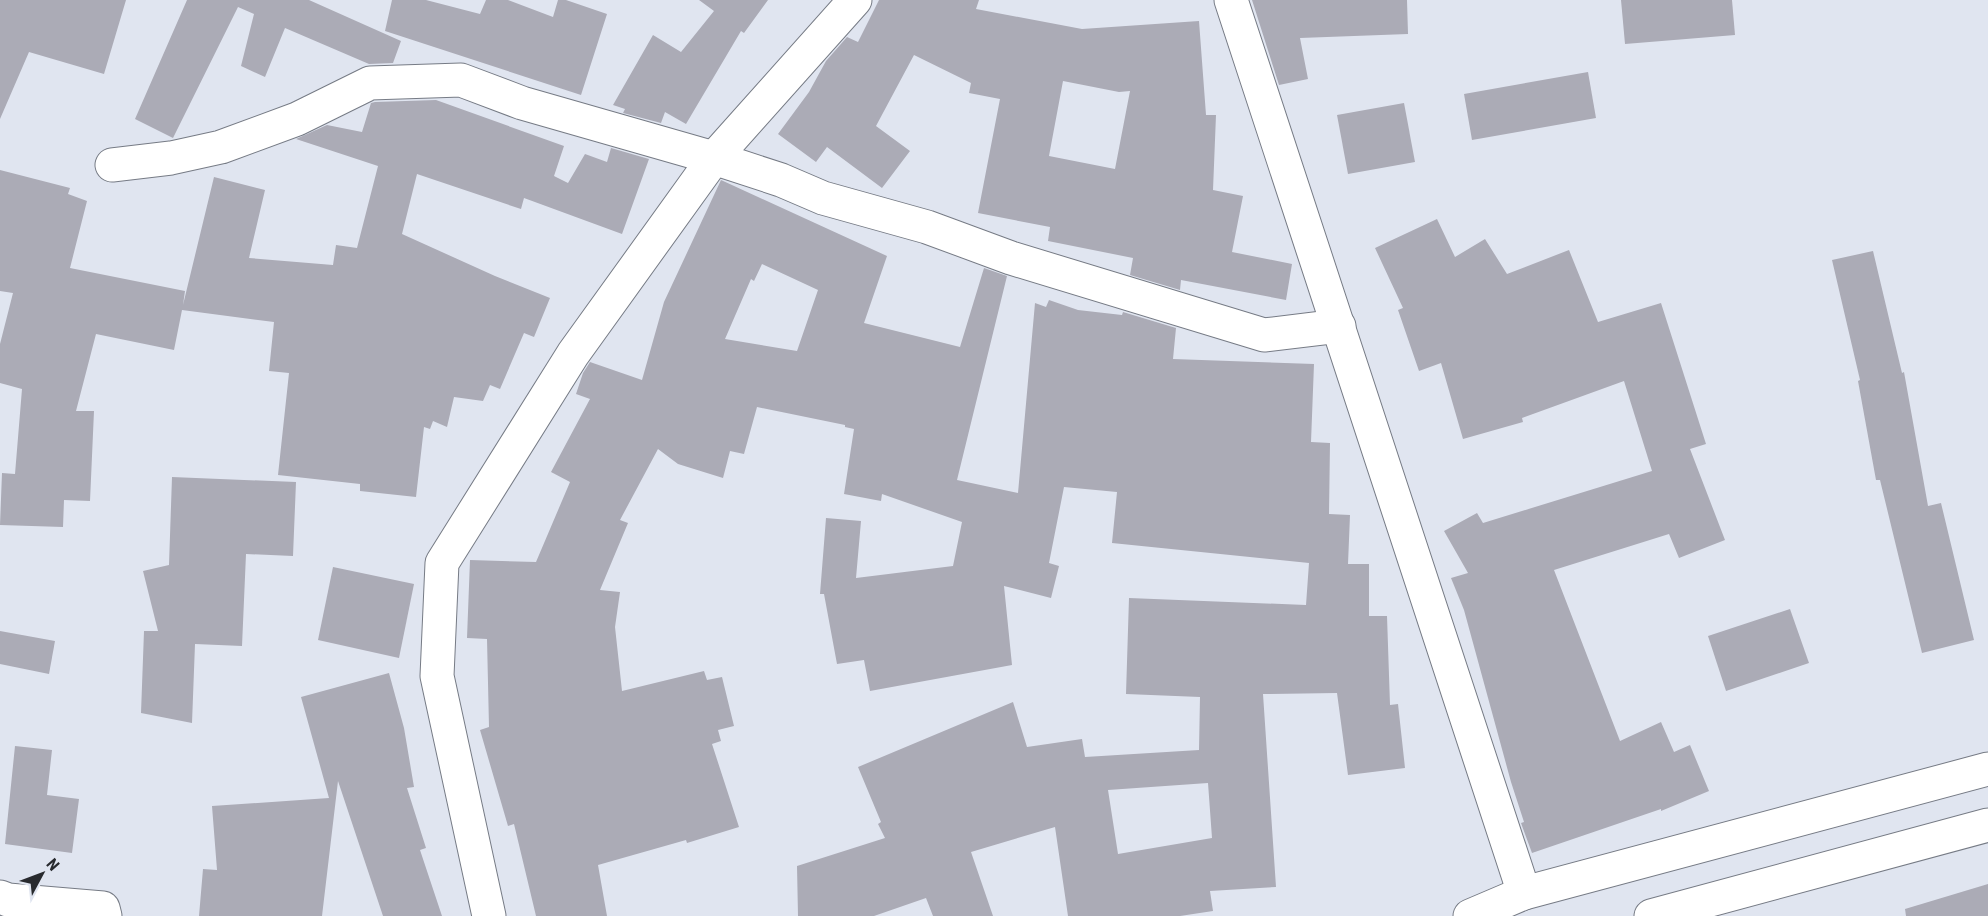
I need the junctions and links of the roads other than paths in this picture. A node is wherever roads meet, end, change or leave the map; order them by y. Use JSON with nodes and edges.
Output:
{"nodes":[{"id":1,"x":855,"y":0,"type":"edge"},
{"id":2,"x":1231,"y":0,"type":"edge"},
{"id":3,"x":714,"y":158,"type":"junction"},
{"id":4,"x":112,"y":165,"type":"dead end"},
{"id":5,"x":1339,"y":326,"type":"junction"},
{"id":6,"x":1988,"y":769,"type":"edge"},
{"id":7,"x":1988,"y":825,"type":"edge"},
{"id":8,"x":1524,"y":893,"type":"junction"},
{"id":9,"x":0,"y":897,"type":"edge"},
{"id":10,"x":105,"y":916,"type":"edge"},
{"id":11,"x":489,"y":916,"type":"edge"},
{"id":12,"x":1470,"y":916,"type":"edge"},
{"id":13,"x":1651,"y":916,"type":"edge"}],
"edges":[{"from":1,"to":3,"type":"street"},
{"from":2,"to":5,"type":"street"},
{"from":3,"to":4,"type":"street"},
{"from":3,"to":5,"type":"street"},
{"from":3,"to":11,"type":"street"},
{"from":5,"to":8,"type":"street"},
{"from":6,"to":8,"type":"street"},
{"from":7,"to":13,"type":"street"},
{"from":8,"to":12,"type":"street"},
{"from":9,"to":10,"type":"street"}]}
